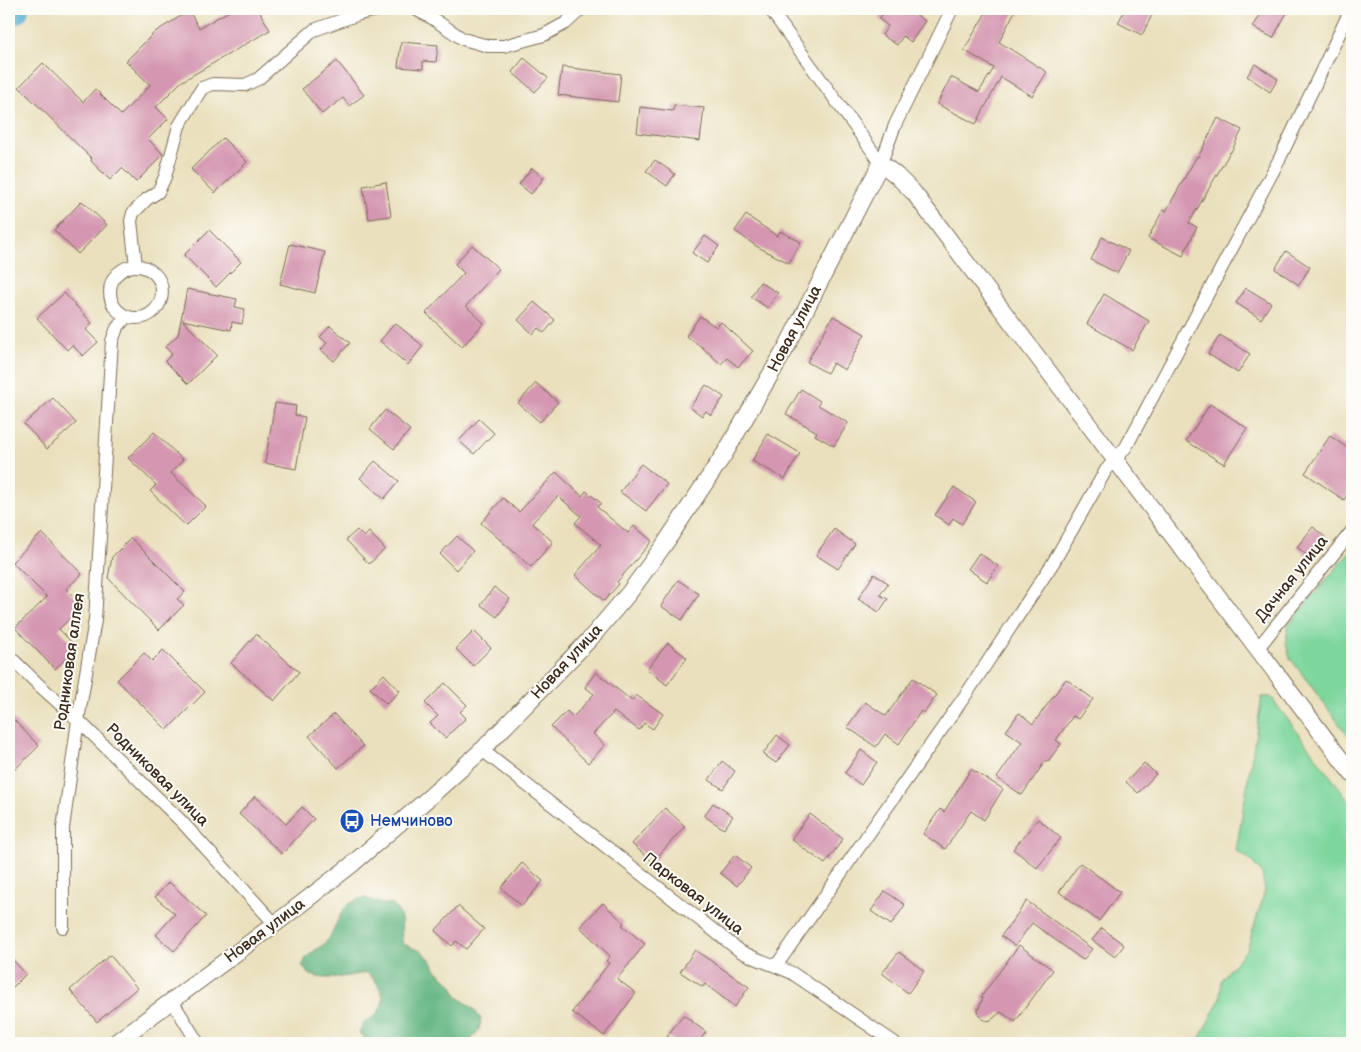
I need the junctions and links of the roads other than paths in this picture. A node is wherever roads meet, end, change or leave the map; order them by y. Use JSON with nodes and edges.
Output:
{"nodes":[{"id":1,"x":383,"y":9,"type":"edge"},
{"id":2,"x":415,"y":9,"type":"edge"},
{"id":3,"x":581,"y":9,"type":"edge"},
{"id":4,"x":770,"y":9,"type":"edge"},
{"id":5,"x":952,"y":9,"type":"edge"},
{"id":6,"x":1350,"y":9,"type":"edge"},
{"id":7,"x":881,"y":162,"type":"junction"},
{"id":8,"x":136,"y":266,"type":"junction"},
{"id":9,"x":126,"y":316,"type":"junction"},
{"id":10,"x":1115,"y":460,"type":"junction"},
{"id":11,"x":1352,"y":531,"type":"edge"},
{"id":12,"x":1258,"y":648,"type":"junction"},
{"id":13,"x":9,"y":656,"type":"edge"},
{"id":14,"x":78,"y":720,"type":"junction"},
{"id":15,"x":482,"y":750,"type":"junction"},
{"id":16,"x":1352,"y":774,"type":"edge"},
{"id":17,"x":276,"y":924,"type":"junction"},
{"id":18,"x":63,"y":927,"type":"dead end"},
{"id":19,"x":776,"y":966,"type":"junction"},
{"id":20,"x":172,"y":1000,"type":"junction"},
{"id":21,"x":115,"y":1043,"type":"edge"},
{"id":22,"x":198,"y":1043,"type":"edge"},
{"id":23,"x":895,"y":1043,"type":"edge"}],
"edges":[{"from":1,"to":8,"type":"street"},
{"from":2,"to":3,"type":"street"},
{"from":4,"to":7,"type":"street"},
{"from":5,"to":7,"type":"street"},
{"from":6,"to":10,"type":"street"},
{"from":7,"to":10,"type":"street"},
{"from":7,"to":15,"type":"street","name":"Новая улица"},
{"from":8,"to":9,"type":"street"},
{"from":8,"to":9,"type":"street"},
{"from":9,"to":14,"type":"street","name":"Родниковая аллея"},
{"from":10,"to":12,"type":"street"},
{"from":10,"to":19,"type":"street"},
{"from":11,"to":12,"type":"street","name":"Дачная улица"},
{"from":12,"to":16,"type":"street"},
{"from":13,"to":14,"type":"street","name":"Родниковая улица"},
{"from":14,"to":17,"type":"street","name":"Родниковая улица"},
{"from":14,"to":18,"type":"street","name":"Родниковая аллея"},
{"from":15,"to":17,"type":"street","name":"Новая улица"},
{"from":15,"to":19,"type":"street","name":"Парковая улица"},
{"from":17,"to":20,"type":"street","name":"Новая улица"},
{"from":19,"to":23,"type":"street","name":"Парковая улица"},
{"from":20,"to":21,"type":"street","name":"Новая улица"},
{"from":20,"to":22,"type":"street"}]}
